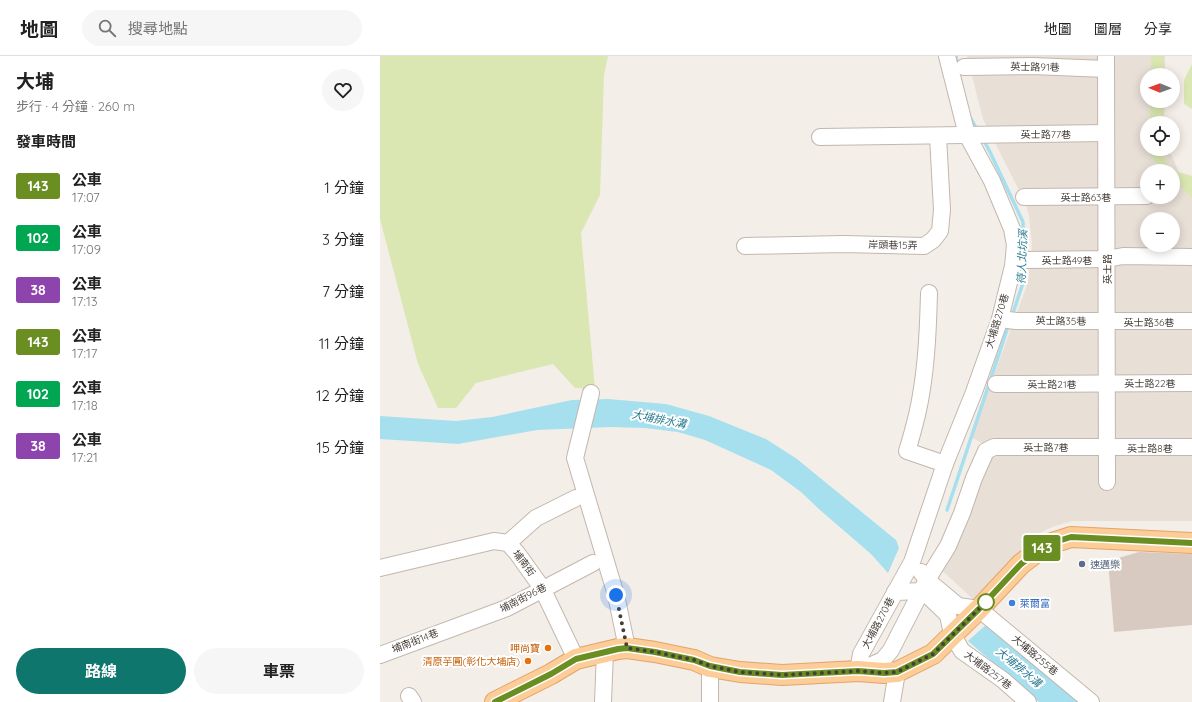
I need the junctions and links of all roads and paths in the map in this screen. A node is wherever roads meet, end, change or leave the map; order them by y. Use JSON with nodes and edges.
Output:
{"nodes":[{"id":1,"x":947,"y":56,"type":"edge"},
{"id":2,"x":1106,"y":62,"type":"edge"},
{"id":3,"x":964,"y":68,"type":"dead end"},
{"id":4,"x":1106,"y":133,"type":"junction"},
{"id":5,"x":966,"y":135,"type":"junction"},
{"id":6,"x":938,"y":136,"type":"junction"},
{"id":7,"x":820,"y":137,"type":"dead end"},
{"id":8,"x":1140,"y":196,"type":"edge"},
{"id":9,"x":1024,"y":197,"type":"dead end"},
{"id":10,"x":1107,"y":197,"type":"junction"},
{"id":11,"x":745,"y":246,"type":"dead end"},
{"id":12,"x":1192,"y":257,"type":"edge"},
{"id":13,"x":1107,"y":259,"type":"junction"},
{"id":14,"x":1026,"y":260,"type":"dead end"},
{"id":15,"x":929,"y":293,"type":"dead end"},
{"id":16,"x":1000,"y":319,"type":"junction"},
{"id":17,"x":1192,"y":321,"type":"edge"},
{"id":18,"x":1107,"y":322,"type":"junction"},
{"id":19,"x":1192,"y":383,"type":"edge"},
{"id":20,"x":996,"y":384,"type":"dead end"},
{"id":21,"x":1107,"y":384,"type":"junction"},
{"id":22,"x":591,"y":393,"type":"dead end"},
{"id":23,"x":1192,"y":447,"type":"edge"},
{"id":24,"x":1107,"y":448,"type":"junction"},
{"id":25,"x":945,"y":464,"type":"junction"},
{"id":26,"x":1107,"y":482,"type":"dead end"},
{"id":27,"x":576,"y":498,"type":"dead end"},
{"id":28,"x":508,"y":543,"type":"junction"},
{"id":29,"x":1192,"y":543,"type":"edge"},
{"id":30,"x":912,"y":562,"type":"junction"},
{"id":31,"x":593,"y":563,"type":"dead end"},
{"id":32,"x":380,"y":568,"type":"edge"},
{"id":33,"x":925,"y":586,"type":"junction"},
{"id":34,"x":542,"y":588,"type":"junction"},
{"id":35,"x":895,"y":592,"type":"junction"},
{"id":36,"x":979,"y":609,"type":"junction"},
{"id":37,"x":450,"y":628,"type":"joint"},
{"id":38,"x":952,"y":634,"type":"junction"},
{"id":39,"x":627,"y":648,"type":"junction"},
{"id":40,"x":605,"y":652,"type":"junction"},
{"id":41,"x":380,"y":655,"type":"edge"},
{"id":42,"x":576,"y":659,"type":"junction"},
{"id":43,"x":710,"y":666,"type":"junction"},
{"id":44,"x":858,"y":671,"type":"junction"},
{"id":45,"x":897,"y":672,"type":"junction"},
{"id":46,"x":495,"y":702,"type":"edge"},
{"id":47,"x":603,"y":702,"type":"edge"},
{"id":48,"x":710,"y":702,"type":"edge"},
{"id":49,"x":892,"y":702,"type":"edge"},
{"id":50,"x":1028,"y":702,"type":"edge"},
{"id":51,"x":1091,"y":702,"type":"edge"}],
"edges":[{"from":1,"to":5,"type":"street"},
{"from":2,"to":3,"type":"street","name":"英士路91巷"},
{"from":2,"to":4,"type":"street","name":"英士路"},
{"from":4,"to":5,"type":"street","name":"英士路77巷"},
{"from":4,"to":10,"type":"street","name":"英士路"},
{"from":5,"to":6,"type":"street"},
{"from":5,"to":16,"type":"street","name":"大埔路270巷"},
{"from":6,"to":7,"type":"street"},
{"from":6,"to":11,"type":"street","name":"岸頭巷15弄"},
{"from":8,"to":10,"type":"street","name":"英士路63巷"},
{"from":9,"to":10,"type":"street","name":"英士路63巷"},
{"from":10,"to":13,"type":"street","name":"英士路"},
{"from":12,"to":13,"type":"street","name":"英士路49巷"},
{"from":13,"to":14,"type":"street","name":"英士路49巷"},
{"from":13,"to":18,"type":"street","name":"英士路"},
{"from":15,"to":25,"type":"street"},
{"from":16,"to":18,"type":"street","name":"英士路35巷"},
{"from":16,"to":25,"type":"street","name":"大埔路270巷"},
{"from":17,"to":18,"type":"street","name":"英士路36巷"},
{"from":18,"to":21,"type":"street","name":"英士路"},
{"from":19,"to":21,"type":"street","name":"英士路22巷"},
{"from":20,"to":21,"type":"street","name":"英士路21巷"},
{"from":21,"to":24,"type":"street","name":"英士路"},
{"from":22,"to":39,"type":"street"},
{"from":23,"to":24,"type":"street","name":"英士路8巷"},
{"from":24,"to":26,"type":"street","name":"英士路"},
{"from":24,"to":33,"type":"street","name":"英士路7巷"},
{"from":25,"to":30,"type":"street","name":"大埔路270巷"},
{"from":27,"to":28,"type":"street"},
{"from":28,"to":32,"type":"street","name":"埔南街"},
{"from":28,"to":34,"type":"street","name":"埔南街"},
{"from":29,"to":36,"type":"main road"},
{"from":30,"to":33,"type":"street"},
{"from":30,"to":35,"type":"street","name":"大埔路270巷"},
{"from":31,"to":34,"type":"street","name":"埔南街96巷"},
{"from":33,"to":35,"type":"street"},
{"from":33,"to":36,"type":"street"},
{"from":33,"to":38,"type":"street","name":"大埔路257巷"},
{"from":33,"to":44,"type":"street"},
{"from":34,"to":37,"type":"street","name":"埔南街96巷"},
{"from":34,"to":42,"type":"street","name":"埔南街"},
{"from":35,"to":44,"type":"street","name":"大埔路270巷"},
{"from":36,"to":38,"type":"main road"},
{"from":36,"to":51,"type":"street","name":"大埔路255巷"},
{"from":37,"to":41,"type":"street","name":"埔南街14巷"},
{"from":38,"to":45,"type":"main road"},
{"from":38,"to":50,"type":"street","name":"大埔路257巷"},
{"from":39,"to":40,"type":"main road"},
{"from":39,"to":43,"type":"main road"},
{"from":40,"to":42,"type":"main road"},
{"from":40,"to":47,"type":"street"},
{"from":42,"to":46,"type":"main road"},
{"from":43,"to":44,"type":"main road"},
{"from":43,"to":48,"type":"street"},
{"from":44,"to":45,"type":"main road"},
{"from":45,"to":49,"type":"street"}]}
